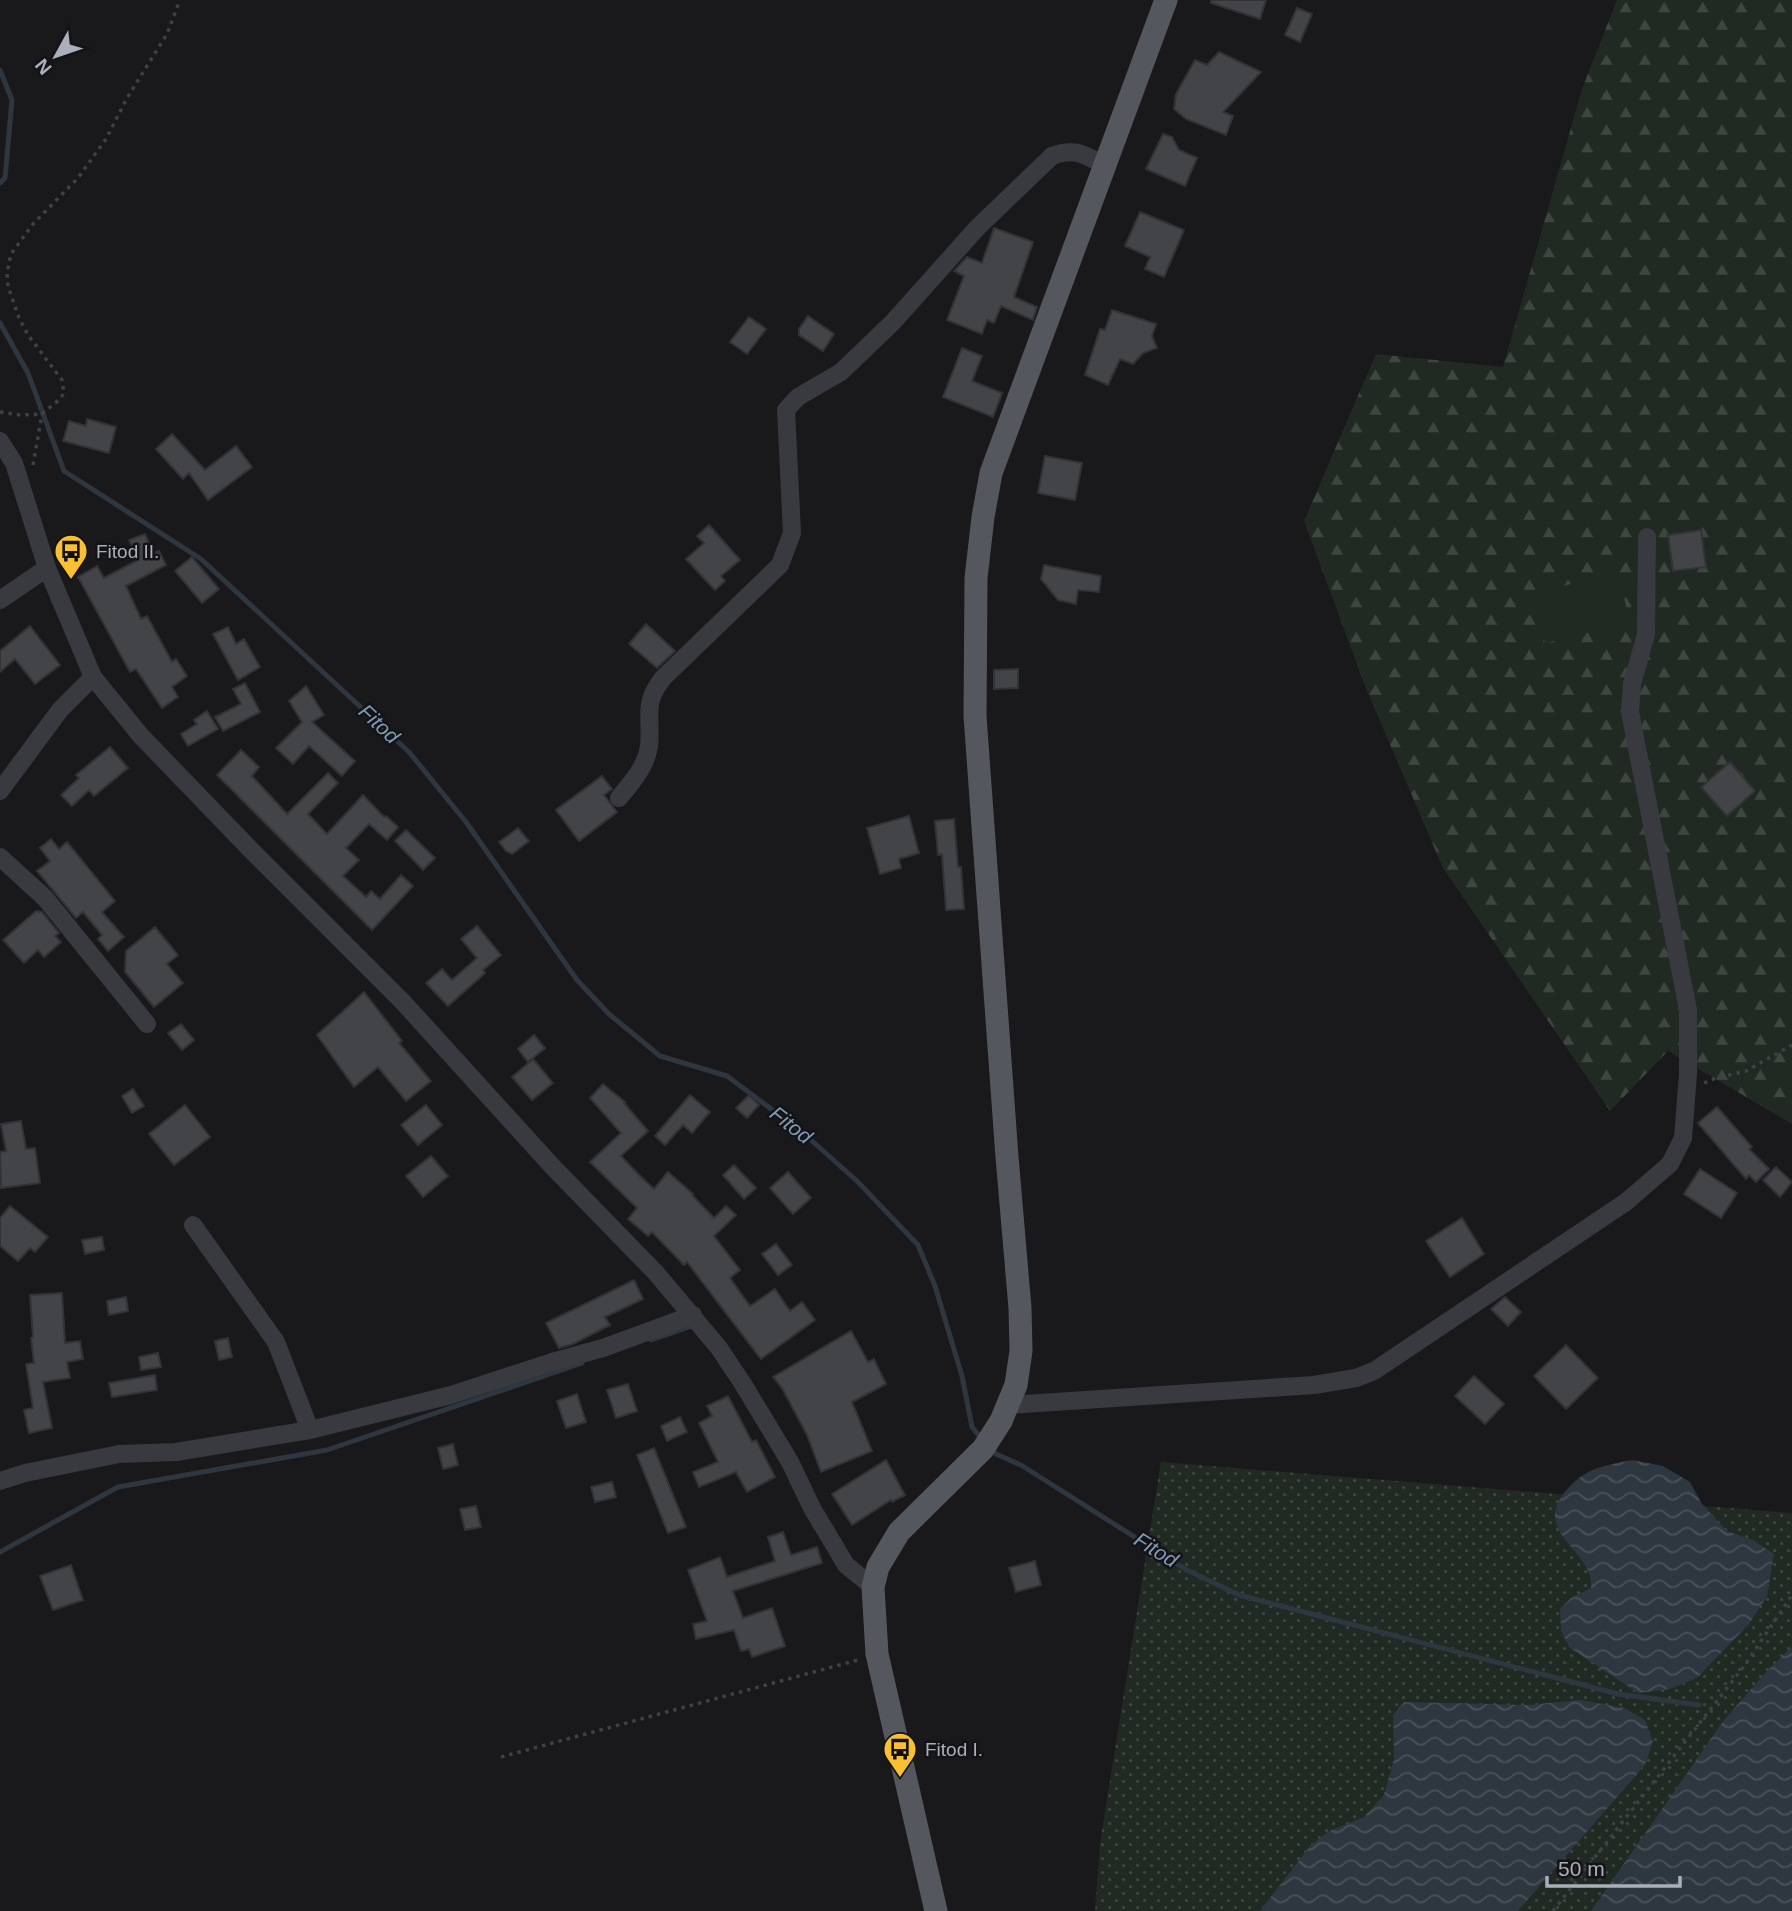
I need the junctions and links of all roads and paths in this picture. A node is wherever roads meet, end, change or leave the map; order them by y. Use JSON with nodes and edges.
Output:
{"nodes":[{"id":1,"x":180,"y":0,"type":"edge"},
{"id":2,"x":1166,"y":0,"type":"edge"},
{"id":3,"x":1106,"y":166,"type":"junction"},
{"id":4,"x":0,"y":412,"type":"edge"},
{"id":5,"x":42,"y":414,"type":"junction"},
{"id":6,"x":0,"y":441,"type":"edge"},
{"id":7,"x":24,"y":494,"type":"junction"},
{"id":8,"x":1647,"y":537,"type":"dead end"},
{"id":9,"x":47,"y":568,"type":"junction"},
{"id":10,"x":0,"y":600,"type":"edge"},
{"id":11,"x":93,"y":677,"type":"junction"},
{"id":12,"x":0,"y":791,"type":"edge"},
{"id":13,"x":619,"y":798,"type":"dead end"},
{"id":14,"x":0,"y":857,"type":"edge"},
{"id":15,"x":147,"y":1024,"type":"dead end"},
{"id":16,"x":1792,"y":1045,"type":"edge"},
{"id":17,"x":1687,"y":1092,"type":"junction"},
{"id":18,"x":193,"y":1225,"type":"dead end"},
{"id":19,"x":693,"y":1315,"type":"junction"},
{"id":20,"x":1009,"y":1405,"type":"junction"},
{"id":21,"x":310,"y":1430,"type":"junction"},
{"id":22,"x":0,"y":1477,"type":"edge"},
{"id":23,"x":873,"y":1587,"type":"junction"},
{"id":24,"x":1792,"y":1595,"type":"edge"},
{"id":25,"x":877,"y":1654,"type":"junction"},
{"id":26,"x":501,"y":1757,"type":"dead end"},
{"id":27,"x":936,"y":1911,"type":"edge"},
{"id":28,"x":1553,"y":1911,"type":"edge"}],
"edges":[{"from":1,"to":5,"type":"path"},
{"from":2,"to":3,"type":"main road"},
{"from":3,"to":13,"type":"street"},
{"from":3,"to":20,"type":"main road"},
{"from":4,"to":5,"type":"path"},
{"from":5,"to":7,"type":"path"},
{"from":6,"to":7,"type":"street"},
{"from":7,"to":9,"type":"street"},
{"from":8,"to":17,"type":"street"},
{"from":9,"to":10,"type":"street"},
{"from":9,"to":11,"type":"street"},
{"from":11,"to":12,"type":"street"},
{"from":11,"to":19,"type":"street"},
{"from":14,"to":15,"type":"street"},
{"from":16,"to":17,"type":"path"},
{"from":17,"to":20,"type":"street"},
{"from":18,"to":21,"type":"street"},
{"from":19,"to":21,"type":"street"},
{"from":19,"to":23,"type":"street"},
{"from":20,"to":23,"type":"main road"},
{"from":21,"to":22,"type":"street"},
{"from":23,"to":25,"type":"main road"},
{"from":24,"to":28,"type":"path"},
{"from":25,"to":26,"type":"path"},
{"from":25,"to":27,"type":"main road"}]}
